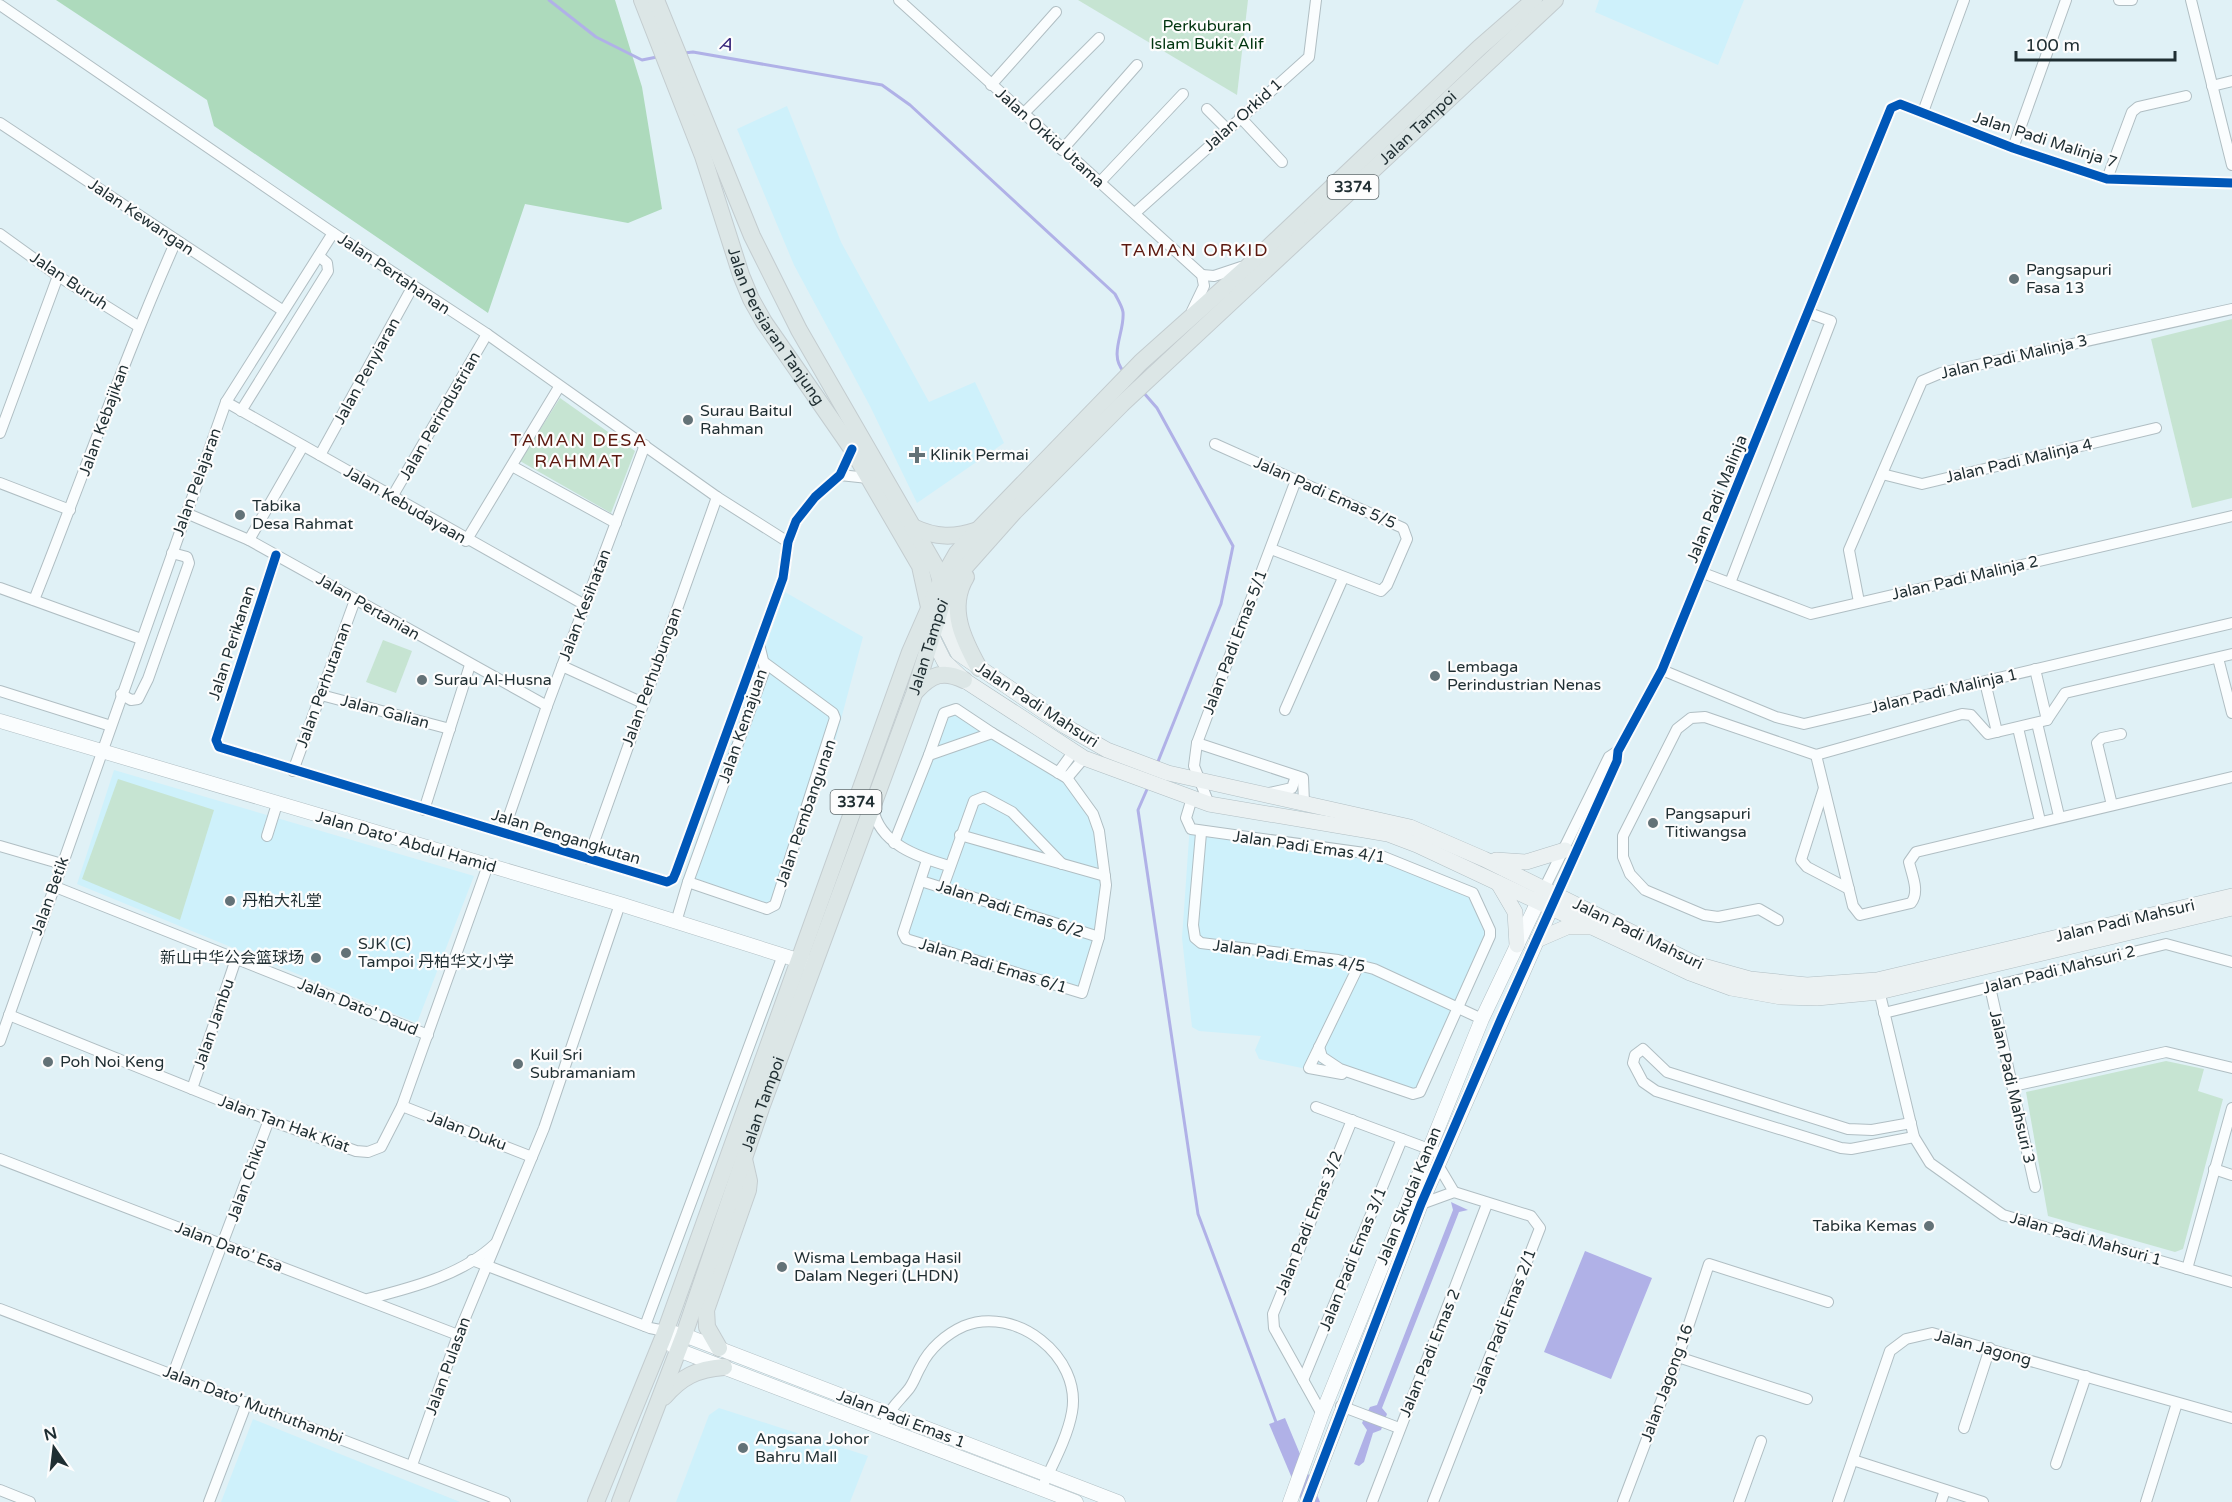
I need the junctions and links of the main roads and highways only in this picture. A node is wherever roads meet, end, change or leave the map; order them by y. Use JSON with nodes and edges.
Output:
{"nodes":[{"id":1,"x":642,"y":0,"type":"edge"},
{"id":2,"x":656,"y":0,"type":"edge"},
{"id":3,"x":1534,"y":0,"type":"edge"},
{"id":4,"x":1555,"y":0,"type":"edge"},
{"id":5,"x":776,"y":285,"type":"junction"},
{"id":6,"x":751,"y":299,"type":"junction"},
{"id":7,"x":1115,"y":399,"type":"junction"},
{"id":8,"x":1014,"y":512,"type":"junction"},
{"id":9,"x":913,"y":527,"type":"junction"},
{"id":10,"x":978,"y":530,"type":"junction"},
{"id":11,"x":908,"y":548,"type":"junction"},
{"id":12,"x":942,"y":579,"type":"junction"},
{"id":13,"x":936,"y":605,"type":"junction"},
{"id":14,"x":932,"y":637,"type":"junction"},
{"id":15,"x":914,"y":644,"type":"junction"},
{"id":16,"x":979,"y":668,"type":"junction"},
{"id":17,"x":964,"y":680,"type":"junction"},
{"id":18,"x":914,"y":694,"type":"junction"},
{"id":19,"x":1131,"y":768,"type":"junction"},
{"id":20,"x":1165,"y":780,"type":"junction"},
{"id":21,"x":1565,"y":850,"type":"road end"},
{"id":22,"x":1484,"y":859,"type":"junction"},
{"id":23,"x":1498,"y":884,"type":"junction"},
{"id":24,"x":2232,"y":896,"type":"edge"},
{"id":25,"x":1548,"y":898,"type":"junction"},
{"id":26,"x":2232,"y":908,"type":"edge"},
{"id":27,"x":1595,"y":927,"type":"junction"},
{"id":28,"x":1537,"y":940,"type":"road end"},
{"id":29,"x":1517,"y":945,"type":"road end"},
{"id":30,"x":798,"y":960,"type":"junction"},
{"id":31,"x":1878,"y":986,"type":"junction"},
{"id":32,"x":744,"y":1159,"type":"junction"},
{"id":33,"x":718,"y":1348,"type":"road end"},
{"id":34,"x":724,"y":1367,"type":"road end"},
{"id":35,"x":655,"y":1407,"type":"junction"},
{"id":36,"x":596,"y":1502,"type":"edge"},
{"id":37,"x":620,"y":1502,"type":"edge"}],
"edges":[{"from":1,"to":6,"type":"main road","name":"Jalan Persiaran Tanjung"},
{"from":2,"to":5,"type":"main road","name":"Jalan Persiaran Tanjung"},
{"from":3,"to":7,"type":"main road","name":"Jalan Tampoi","number":"3374"},
{"from":4,"to":7,"type":"main road","name":"Jalan Tampoi","number":"3374"},
{"from":5,"to":6,"type":"main road"},
{"from":5,"to":9,"type":"main road","name":"Jalan Persiaran Tanjung"},
{"from":6,"to":11,"type":"main road","name":"Jalan Persiaran Tanjung"},
{"from":7,"to":8,"type":"main road","name":"Jalan Tampoi","number":"3374"},
{"from":7,"to":10,"type":"main road","name":"Jalan Tampoi","number":"3374"},
{"from":8,"to":13,"type":"main road","name":"Jalan Tampoi","number":"3374"},
{"from":8,"to":16,"type":"main road"},
{"from":9,"to":10,"type":"main road"},
{"from":9,"to":12,"type":"main road","name":"Jalan Persiaran Tanjung"},
{"from":10,"to":12,"type":"main road","name":"Jalan Tampoi","number":"3374"},
{"from":11,"to":13,"type":"main road","name":"Jalan Persiaran Tanjung"},
{"from":11,"to":15,"type":"main road"},
{"from":12,"to":13,"type":"main road","name":"Jalan Tampoi","number":"3374"},
{"from":13,"to":14,"type":"main road","name":"Jalan Persiaran Tanjung"},
{"from":13,"to":15,"type":"main road","name":"Jalan Tampoi","number":"3374"},
{"from":13,"to":16,"type":"main road","name":"Jalan Padi Mahsuri"},
{"from":14,"to":17,"type":"main road","name":"Jalan Padi Mahsuri"},
{"from":14,"to":18,"type":"main road","name":"Jalan Tampoi","number":"3374"},
{"from":15,"to":30,"type":"main road","name":"Jalan Tampoi","number":"3374"},
{"from":16,"to":19,"type":"main road","name":"Jalan Padi Mahsuri"},
{"from":17,"to":18,"type":"main road"},
{"from":17,"to":19,"type":"main road","name":"Jalan Padi Mahsuri"},
{"from":18,"to":30,"type":"main road","name":"Jalan Tampoi","number":"3374"},
{"from":19,"to":20,"type":"main road","name":"Jalan Padi Mahsuri"},
{"from":20,"to":22,"type":"main road","name":"Jalan Padi Mahsuri"},
{"from":20,"to":23,"type":"main road","name":"Jalan Padi Mahsuri"},
{"from":21,"to":22,"type":"main road"},
{"from":22,"to":25,"type":"main road","name":"Jalan Padi Mahsuri"},
{"from":23,"to":25,"type":"main road","name":"Jalan Padi Mahsuri"},
{"from":23,"to":29,"type":"main road"},
{"from":24,"to":31,"type":"main road","name":"Jalan Padi Mahsuri"},
{"from":25,"to":27,"type":"main road","name":"Jalan Padi Mahsuri"},
{"from":25,"to":31,"type":"main road","name":"Jalan Padi Mahsuri"},
{"from":26,"to":31,"type":"main road","name":"Jalan Padi Mahsuri"},
{"from":27,"to":28,"type":"main road"},
{"from":27,"to":31,"type":"main road","name":"Jalan Padi Mahsuri"},
{"from":30,"to":32,"type":"main road","name":"Jalan Tampoi","number":"3374"},
{"from":30,"to":36,"type":"main road","name":"Jalan Tampoi","number":"3374"},
{"from":32,"to":33,"type":"main road"},
{"from":32,"to":35,"type":"main road","name":"Jalan Tampoi","number":"3374"},
{"from":34,"to":35,"type":"main road"},
{"from":35,"to":37,"type":"main road","name":"Jalan Tampoi","number":"3374"}]}
